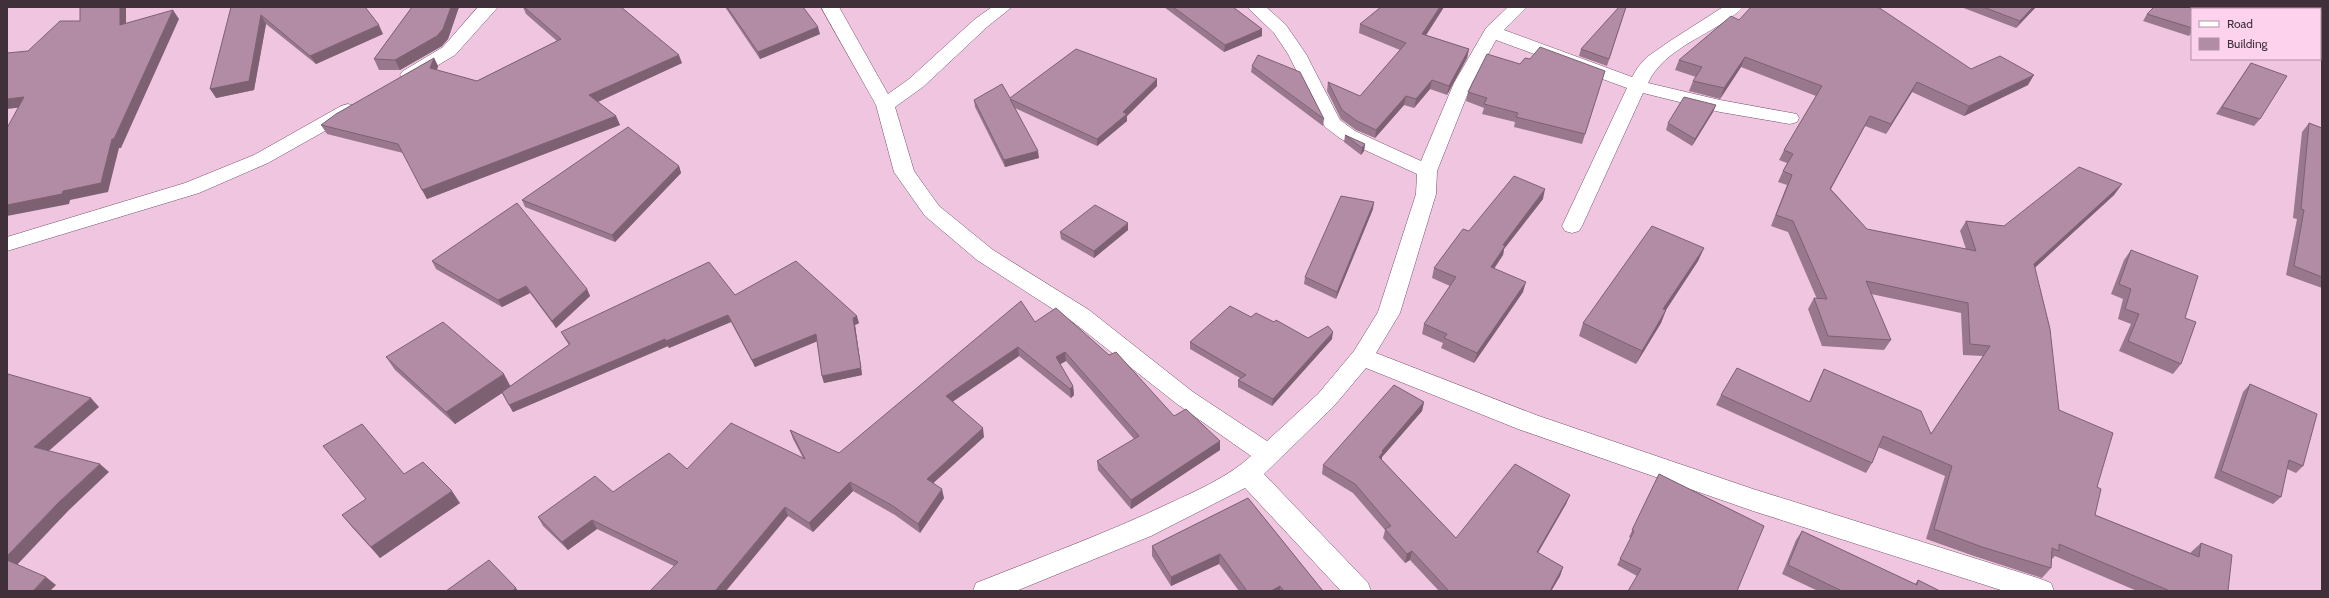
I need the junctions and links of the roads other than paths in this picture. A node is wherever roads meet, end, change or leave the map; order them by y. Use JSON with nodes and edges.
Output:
{"nodes":[{"id":1,"x":489,"y":7,"type":"edge"},
{"id":2,"x":830,"y":7,"type":"edge"},
{"id":3,"x":1003,"y":7,"type":"edge"},
{"id":4,"x":1256,"y":7,"type":"edge"},
{"id":5,"x":1518,"y":7,"type":"edge"},
{"id":6,"x":1734,"y":7,"type":"edge"},
{"id":7,"x":1492,"y":32,"type":"junction"},
{"id":8,"x":392,"y":85,"type":"edge"},
{"id":9,"x":1638,"y":86,"type":"junction"},
{"id":10,"x":365,"y":101,"type":"edge"},
{"id":11,"x":885,"y":105,"type":"junction"},
{"id":12,"x":1790,"y":118,"type":"dead end"},
{"id":13,"x":1427,"y":171,"type":"junction"},
{"id":14,"x":1572,"y":226,"type":"dead end"},
{"id":15,"x":7,"y":244,"type":"edge"},
{"id":16,"x":1362,"y":357,"type":"junction"},
{"id":17,"x":1268,"y":455,"type":"junction"},
{"id":18,"x":1248,"y":474,"type":"junction"},
{"id":19,"x":986,"y":591,"type":"edge"},
{"id":20,"x":1358,"y":591,"type":"edge"},
{"id":21,"x":2042,"y":591,"type":"edge"}],
"edges":[{"from":1,"to":8,"type":"street"},
{"from":2,"to":11,"type":"street"},
{"from":3,"to":11,"type":"street"},
{"from":4,"to":13,"type":"street"},
{"from":5,"to":7,"type":"street"},
{"from":6,"to":9,"type":"street"},
{"from":7,"to":9,"type":"street"},
{"from":7,"to":13,"type":"street"},
{"from":9,"to":12,"type":"street"},
{"from":9,"to":14,"type":"street"},
{"from":10,"to":15,"type":"street"},
{"from":11,"to":17,"type":"street"},
{"from":13,"to":16,"type":"street"},
{"from":16,"to":17,"type":"street"},
{"from":16,"to":21,"type":"street"},
{"from":17,"to":18,"type":"street"},
{"from":18,"to":19,"type":"street"},
{"from":18,"to":20,"type":"street"}]}
